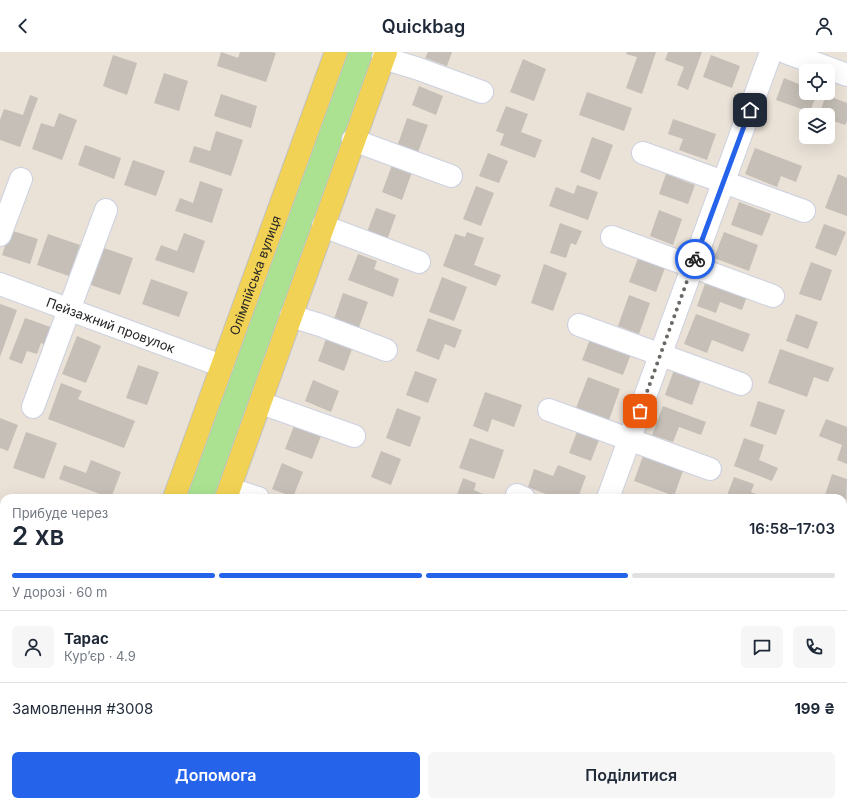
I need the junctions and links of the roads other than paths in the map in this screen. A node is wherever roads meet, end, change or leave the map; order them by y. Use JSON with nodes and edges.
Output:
{"nodes":[{"id":1,"x":336,"y":52,"type":"edge"},
{"id":2,"x":771,"y":52,"type":"edge"},
{"id":3,"x":796,"y":54,"type":"edge"},
{"id":4,"x":384,"y":55,"type":"edge"},
{"id":5,"x":847,"y":75,"type":"edge"},
{"id":6,"x":482,"y":92,"type":"dead end"},
{"id":7,"x":353,"y":140,"type":"junction"},
{"id":8,"x":642,"y":153,"type":"dead end"},
{"id":9,"x":451,"y":176,"type":"dead end"},
{"id":10,"x":21,"y":179,"type":"dead end"},
{"id":11,"x":724,"y":182,"type":"junction"},
{"id":12,"x":106,"y":210,"type":"dead end"},
{"id":13,"x":804,"y":212,"type":"dead end"},
{"id":14,"x":323,"y":226,"type":"junction"},
{"id":15,"x":0,"y":235,"type":"edge"},
{"id":16,"x":612,"y":237,"type":"dead end"},
{"id":17,"x":419,"y":262,"type":"dead end"},
{"id":18,"x":693,"y":266,"type":"junction"},
{"id":19,"x":0,"y":284,"type":"edge"},
{"id":20,"x":773,"y":296,"type":"dead end"},
{"id":21,"x":70,"y":309,"type":"junction"},
{"id":22,"x":291,"y":316,"type":"junction"},
{"id":23,"x":580,"y":326,"type":"dead end"},
{"id":24,"x":386,"y":350,"type":"dead end"},
{"id":25,"x":660,"y":355,"type":"junction"},
{"id":26,"x":222,"y":366,"type":"junction"},
{"id":27,"x":741,"y":384,"type":"dead end"},
{"id":28,"x":261,"y":402,"type":"junction"},
{"id":29,"x":34,"y":407,"type":"dead end"},
{"id":30,"x":549,"y":410,"type":"dead end"},
{"id":31,"x":354,"y":436,"type":"dead end"},
{"id":32,"x":630,"y":439,"type":"junction"},
{"id":33,"x":710,"y":469,"type":"dead end"},
{"id":34,"x":228,"y":493,"type":"edge"},
{"id":35,"x":175,"y":494,"type":"edge"},
{"id":36,"x":609,"y":494,"type":"edge"}],
"edges":[{"from":1,"to":26,"type":"main road","name":"Олімпійська вулиця"},
{"from":2,"to":11,"type":"street"},
{"from":3,"to":5,"type":"street"},
{"from":4,"to":6,"type":"street"},
{"from":4,"to":7,"type":"main road"},
{"from":7,"to":9,"type":"street"},
{"from":7,"to":14,"type":"main road"},
{"from":8,"to":11,"type":"street"},
{"from":10,"to":15,"type":"street"},
{"from":11,"to":13,"type":"street"},
{"from":11,"to":18,"type":"street"},
{"from":12,"to":21,"type":"street"},
{"from":14,"to":17,"type":"street"},
{"from":14,"to":22,"type":"main road"},
{"from":16,"to":18,"type":"street"},
{"from":18,"to":20,"type":"street"},
{"from":18,"to":25,"type":"street"},
{"from":19,"to":21,"type":"street","name":"Пейзажний провулок"},
{"from":21,"to":26,"type":"street","name":"Пейзажний провулок"},
{"from":21,"to":29,"type":"street"},
{"from":22,"to":24,"type":"street"},
{"from":22,"to":28,"type":"main road"},
{"from":23,"to":25,"type":"street"},
{"from":25,"to":27,"type":"street"},
{"from":25,"to":32,"type":"street"},
{"from":26,"to":35,"type":"main road","name":"Олімпійська вулиця"},
{"from":28,"to":31,"type":"street"},
{"from":28,"to":34,"type":"main road"},
{"from":30,"to":32,"type":"street"},
{"from":32,"to":33,"type":"street"},
{"from":32,"to":36,"type":"street"}]}
